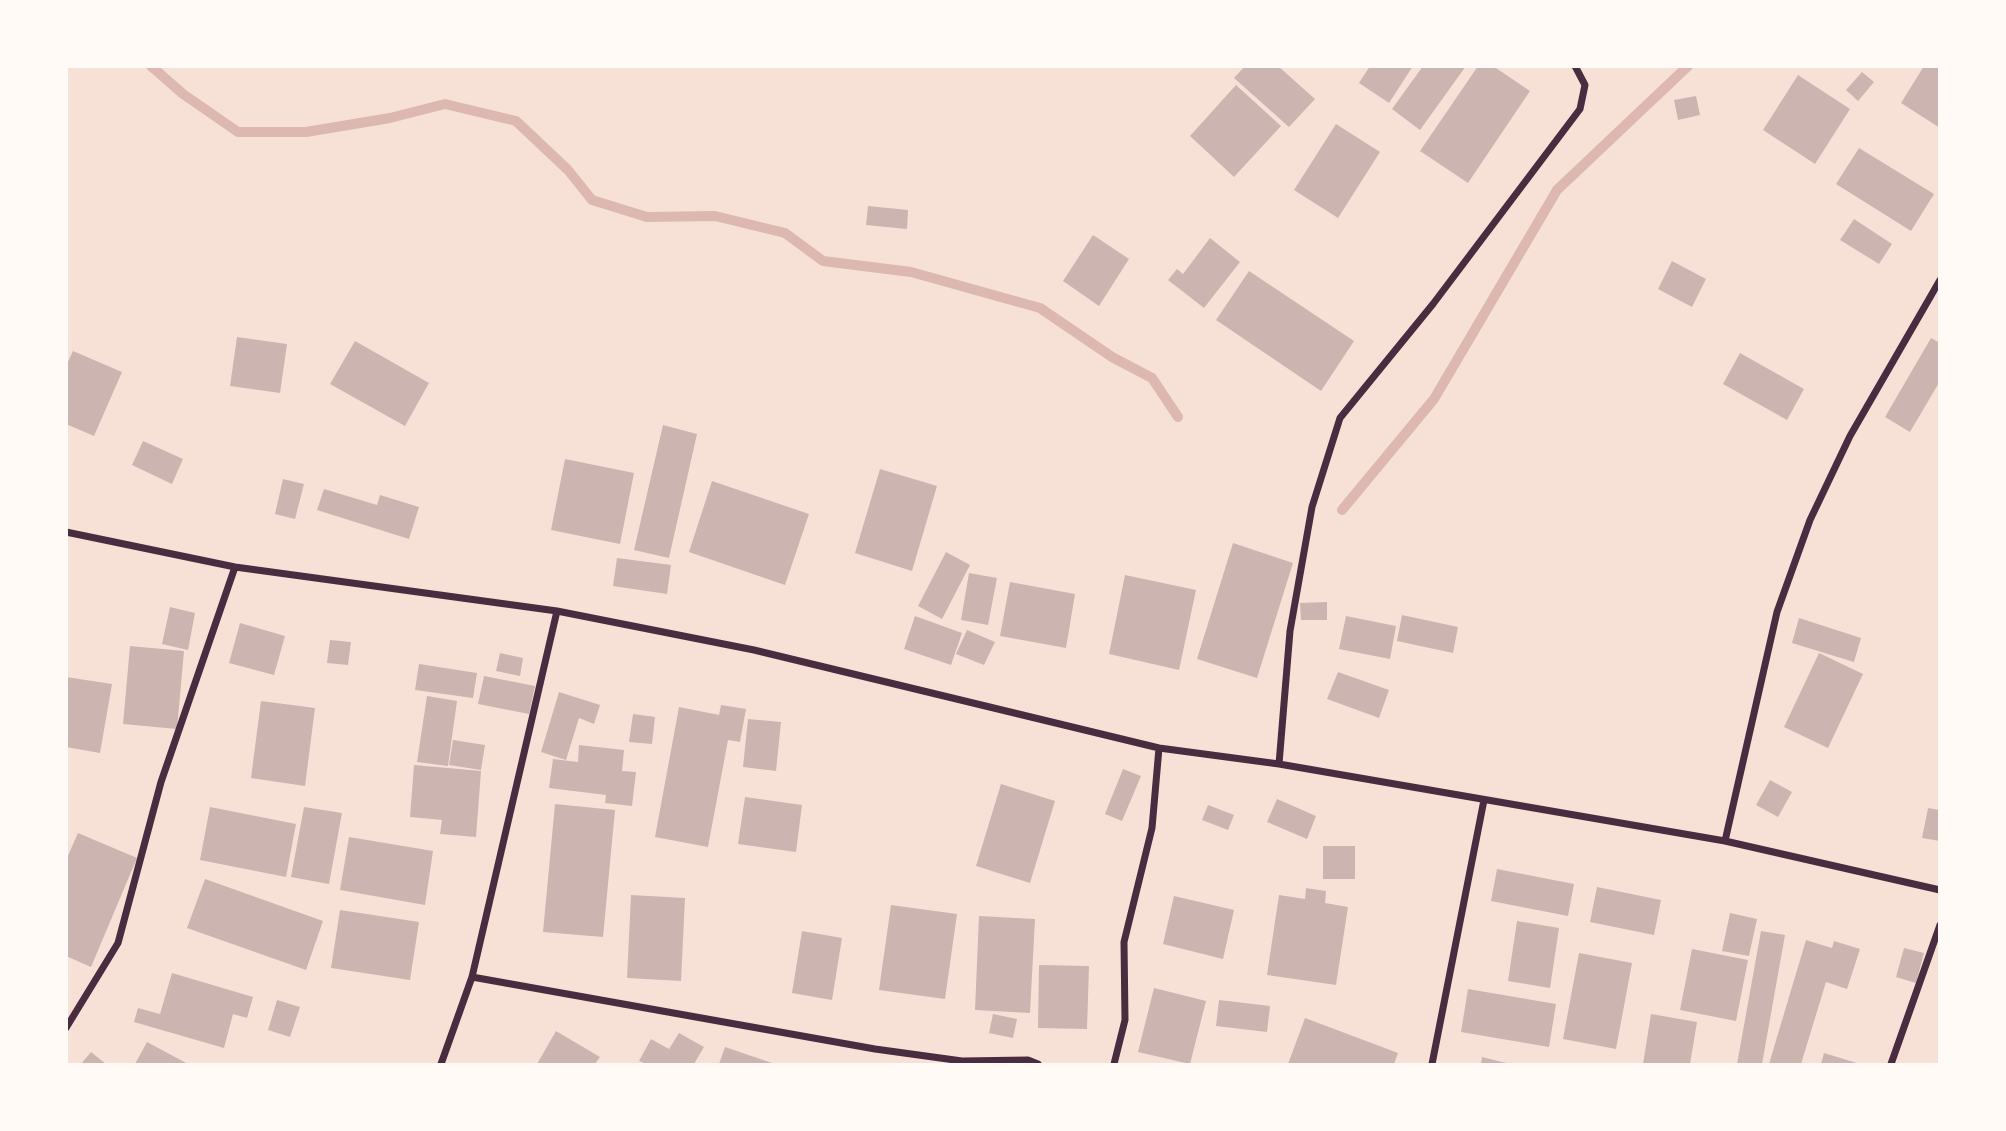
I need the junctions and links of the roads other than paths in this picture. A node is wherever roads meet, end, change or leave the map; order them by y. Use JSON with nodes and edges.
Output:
{"nodes":[{"id":1,"x":1575,"y":66,"type":"edge"},
{"id":2,"x":1940,"y":280,"type":"edge"},
{"id":3,"x":66,"y":532,"type":"edge"},
{"id":4,"x":235,"y":567,"type":"junction"},
{"id":5,"x":557,"y":611,"type":"junction"},
{"id":6,"x":1159,"y":748,"type":"junction"},
{"id":7,"x":1279,"y":764,"type":"junction"},
{"id":8,"x":1484,"y":800,"type":"junction"},
{"id":9,"x":1725,"y":841,"type":"junction"},
{"id":10,"x":1940,"y":890,"type":"edge"},
{"id":11,"x":1940,"y":925,"type":"edge"},
{"id":12,"x":472,"y":976,"type":"junction"},
{"id":13,"x":66,"y":1028,"type":"edge"},
{"id":14,"x":441,"y":1065,"type":"edge"},
{"id":15,"x":1038,"y":1065,"type":"edge"},
{"id":16,"x":1114,"y":1065,"type":"edge"},
{"id":17,"x":1432,"y":1065,"type":"edge"},
{"id":18,"x":1891,"y":1065,"type":"edge"}],
"edges":[{"from":1,"to":7,"type":"street"},
{"from":2,"to":9,"type":"street"},
{"from":3,"to":4,"type":"street"},
{"from":4,"to":5,"type":"street"},
{"from":4,"to":13,"type":"street"},
{"from":5,"to":6,"type":"street"},
{"from":5,"to":12,"type":"street"},
{"from":6,"to":7,"type":"street"},
{"from":6,"to":16,"type":"street"},
{"from":7,"to":8,"type":"street"},
{"from":8,"to":9,"type":"street"},
{"from":8,"to":17,"type":"street"},
{"from":9,"to":10,"type":"street"},
{"from":11,"to":18,"type":"street"},
{"from":12,"to":14,"type":"street"},
{"from":12,"to":15,"type":"street"}]}
